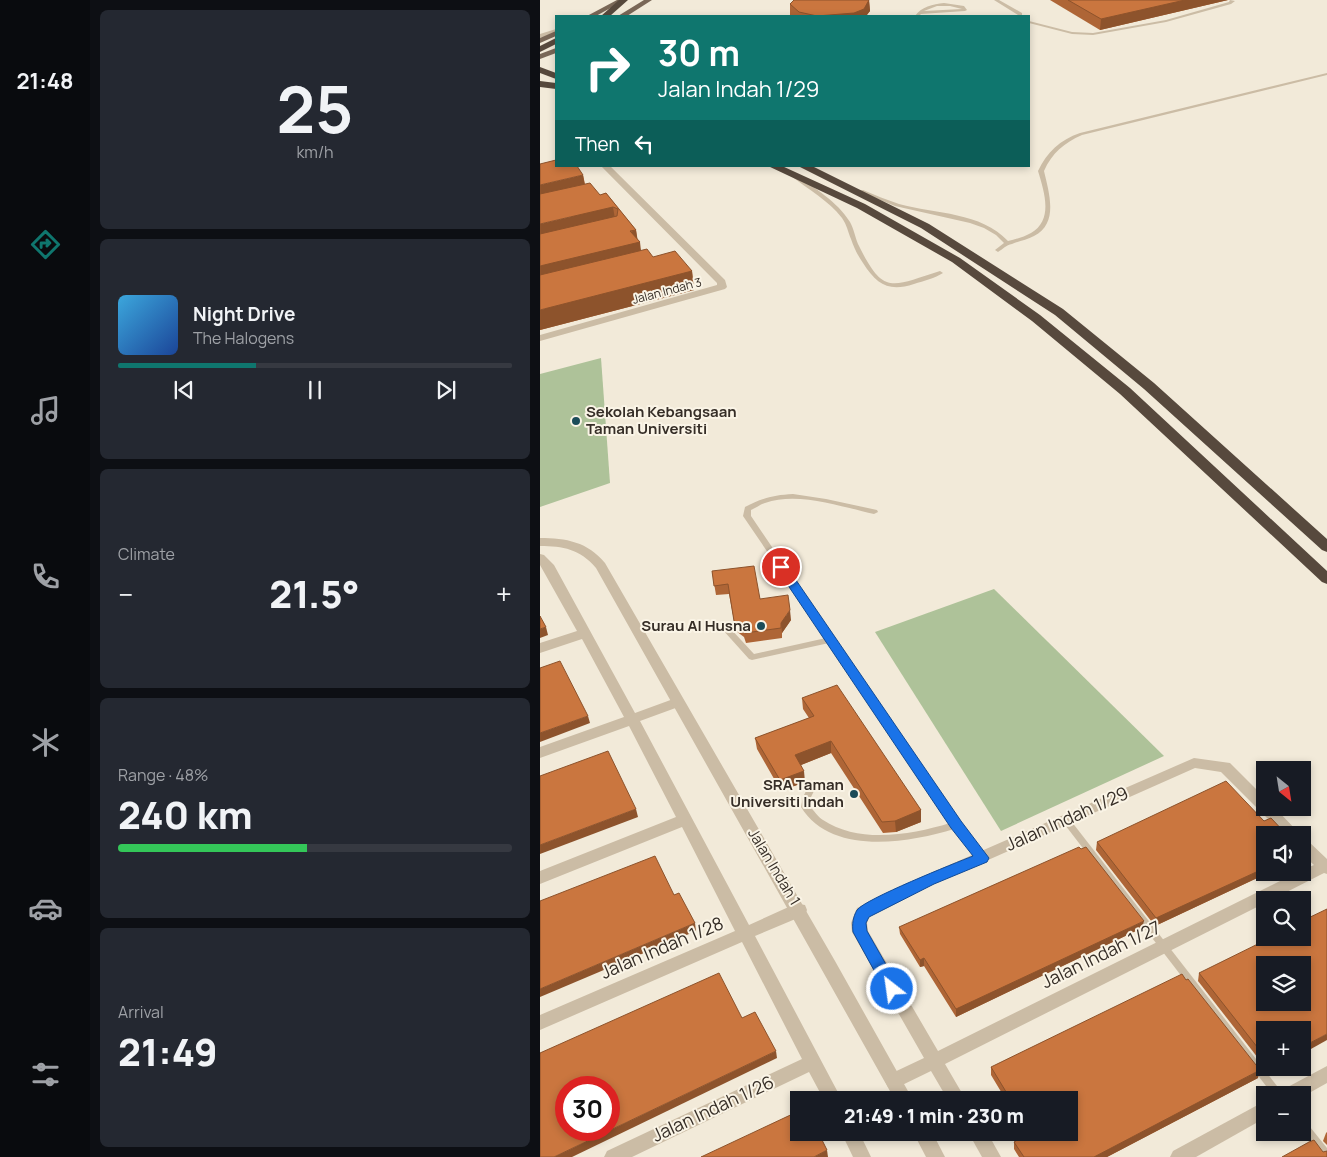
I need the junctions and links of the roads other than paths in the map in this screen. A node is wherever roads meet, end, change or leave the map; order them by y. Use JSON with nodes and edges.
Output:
{"nodes":[{"id":1,"x":623,"y":0,"type":"edge"},
{"id":2,"x":649,"y":0,"type":"edge"},
{"id":3,"x":996,"y":0,"type":"edge"},
{"id":4,"x":1232,"y":0,"type":"edge"},
{"id":5,"x":918,"y":14,"type":"edge"},
{"id":6,"x":593,"y":15,"type":"edge"},
{"id":7,"x":606,"y":15,"type":"edge"},
{"id":8,"x":624,"y":15,"type":"edge"},
{"id":9,"x":1020,"y":15,"type":"edge"},
{"id":10,"x":1030,"y":22,"type":"edge"},
{"id":11,"x":555,"y":32,"type":"edge"},
{"id":12,"x":555,"y":33,"type":"edge"},
{"id":13,"x":540,"y":36,"type":"edge"},
{"id":14,"x":540,"y":41,"type":"edge"},
{"id":15,"x":555,"y":42,"type":"edge"},
{"id":16,"x":540,"y":49,"type":"edge"},
{"id":17,"x":555,"y":50,"type":"edge"},
{"id":18,"x":540,"y":58,"type":"edge"},
{"id":19,"x":555,"y":66,"type":"edge"},
{"id":20,"x":540,"y":70,"type":"edge"},
{"id":21,"x":1327,"y":74,"type":"edge"},
{"id":22,"x":555,"y":76,"type":"edge"},
{"id":23,"x":540,"y":84,"type":"edge"},
{"id":24,"x":555,"y":86,"type":"edge"},
{"id":25,"x":605,"y":167,"type":"edge"},
{"id":26,"x":776,"y":167,"type":"edge"},
{"id":27,"x":805,"y":167,"type":"edge"},
{"id":28,"x":790,"y":173,"type":"junction"},
{"id":29,"x":852,"y":188,"type":"junction"},
{"id":30,"x":1006,"y":242,"type":"junction"},
{"id":31,"x":998,"y":250,"type":"dead end"},
{"id":32,"x":940,"y":273,"type":"dead end"},
{"id":33,"x":540,"y":338,"type":"edge"},
{"id":34,"x":874,"y":512,"type":"dead end"},
{"id":35,"x":540,"y":542,"type":"edge"},
{"id":36,"x":1327,"y":547,"type":"edge"},
{"id":37,"x":540,"y":558,"type":"edge"},
{"id":38,"x":1327,"y":579,"type":"edge"},
{"id":39,"x":726,"y":629,"type":"dead end"},
{"id":40,"x":584,"y":632,"type":"junction"},
{"id":41,"x":830,"y":640,"type":"junction"},
{"id":42,"x":540,"y":648,"type":"edge"},
{"id":43,"x":676,"y":703,"type":"junction"},
{"id":44,"x":632,"y":719,"type":"junction"},
{"id":45,"x":540,"y":754,"type":"edge"},
{"id":46,"x":811,"y":789,"type":"dead end"},
{"id":47,"x":1256,"y":798,"type":"edge"},
{"id":48,"x":1274,"y":816,"type":"edge"},
{"id":49,"x":1065,"y":819,"type":"junction"},
{"id":50,"x":684,"y":820,"type":"junction"},
{"id":51,"x":956,"y":824,"type":"junction"},
{"id":52,"x":1285,"y":826,"type":"edge"},
{"id":53,"x":1311,"y":853,"type":"edge"},
{"id":54,"x":982,"y":858,"type":"junction"},
{"id":55,"x":1326,"y":867,"type":"edge"},
{"id":56,"x":540,"y":878,"type":"edge"},
{"id":57,"x":799,"y":910,"type":"junction"},
{"id":58,"x":745,"y":934,"type":"junction"},
{"id":59,"x":1164,"y":946,"type":"junction"},
{"id":60,"x":540,"y":1023,"type":"edge"},
{"id":61,"x":933,"y":1061,"type":"junction"},
{"id":62,"x":813,"y":1062,"type":"junction"},
{"id":63,"x":1327,"y":1074,"type":"edge"},
{"id":64,"x":894,"y":1081,"type":"junction"},
{"id":65,"x":1272,"y":1086,"type":"edge"},
{"id":66,"x":1306,"y":1086,"type":"edge"},
{"id":67,"x":828,"y":1091,"type":"edge"},
{"id":68,"x":899,"y":1091,"type":"edge"},
{"id":69,"x":951,"y":1091,"type":"edge"},
{"id":70,"x":1256,"y":1114,"type":"edge"},
{"id":71,"x":1311,"y":1136,"type":"edge"},
{"id":72,"x":854,"y":1141,"type":"edge"},
{"id":73,"x":927,"y":1141,"type":"edge"},
{"id":74,"x":982,"y":1141,"type":"edge"},
{"id":75,"x":1327,"y":1156,"type":"edge"},
{"id":76,"x":613,"y":1157,"type":"edge"},
{"id":77,"x":862,"y":1157,"type":"edge"},
{"id":78,"x":936,"y":1157,"type":"edge"},
{"id":79,"x":992,"y":1157,"type":"edge"},
{"id":80,"x":1179,"y":1157,"type":"edge"}],
"edges":[{"from":1,"to":6,"type":"main road"},
{"from":1,"to":7,"type":"highway"},
{"from":2,"to":8,"type":"main road"},
{"from":3,"to":9,"type":"lane"},
{"from":4,"to":10,"type":"lane"},
{"from":5,"to":5,"type":"lane"},
{"from":11,"to":13,"type":"street"},
{"from":12,"to":14,"type":"main road"},
{"from":15,"to":16,"type":"highway"},
{"from":17,"to":18,"type":"main road"},
{"from":18,"to":19,"type":"highway"},
{"from":20,"to":22,"type":"highway"},
{"from":21,"to":30,"type":"lane"},
{"from":23,"to":24,"type":"highway"},
{"from":25,"to":33,"type":"street","name":"Jalan Indah 3"},
{"from":26,"to":28,"type":"highway"},
{"from":27,"to":29,"type":"highway"},
{"from":28,"to":32,"type":"lane"},
{"from":28,"to":38,"type":"highway"},
{"from":29,"to":30,"type":"lane"},
{"from":29,"to":36,"type":"highway"},
{"from":30,"to":31,"type":"lane"},
{"from":34,"to":41,"type":"lane"},
{"from":35,"to":43,"type":"street","name":"Jalan Indah 1"},
{"from":37,"to":40,"type":"street"},
{"from":39,"to":41,"type":"lane"},
{"from":40,"to":42,"type":"street"},
{"from":40,"to":44,"type":"street"},
{"from":41,"to":51,"type":"lane"},
{"from":43,"to":44,"type":"street"},
{"from":43,"to":57,"type":"street","name":"Jalan Indah 1"},
{"from":44,"to":45,"type":"street"},
{"from":44,"to":50,"type":"street"},
{"from":46,"to":51,"type":"lane"},
{"from":47,"to":49,"type":"street","name":"Jalan Indah 1/29"},
{"from":48,"to":52,"type":"street"},
{"from":49,"to":54,"type":"street","name":"Jalan Indah 1/29"},
{"from":49,"to":59,"type":"lane"},
{"from":50,"to":56,"type":"street"},
{"from":50,"to":58,"type":"street"},
{"from":51,"to":54,"type":"lane"},
{"from":53,"to":55,"type":"street"},
{"from":54,"to":61,"type":"street","name":"Jalan Indah 1/29"},
{"from":55,"to":59,"type":"street","name":"Jalan Indah 1/27"},
{"from":57,"to":58,"type":"street","name":"Jalan Indah 1/28"},
{"from":57,"to":64,"type":"street","name":"Jalan Indah 1"},
{"from":58,"to":60,"type":"street","name":"Jalan Indah 1/28"},
{"from":58,"to":62,"type":"street"},
{"from":59,"to":61,"type":"street","name":"Jalan Indah 1/27"},
{"from":59,"to":65,"type":"lane"},
{"from":61,"to":64,"type":"street","name":"Jalan Indah 1/27"},
{"from":61,"to":69,"type":"street","name":"Jalan Indah 1/29"},
{"from":62,"to":67,"type":"street"},
{"from":62,"to":76,"type":"street","name":"Jalan Indah 1/26"},
{"from":63,"to":66,"type":"street"},
{"from":64,"to":68,"type":"street","name":"Jalan Indah 1"},
{"from":70,"to":80,"type":"street"},
{"from":71,"to":75,"type":"lane"},
{"from":72,"to":77,"type":"street"},
{"from":73,"to":78,"type":"street"},
{"from":74,"to":79,"type":"street"}]}
